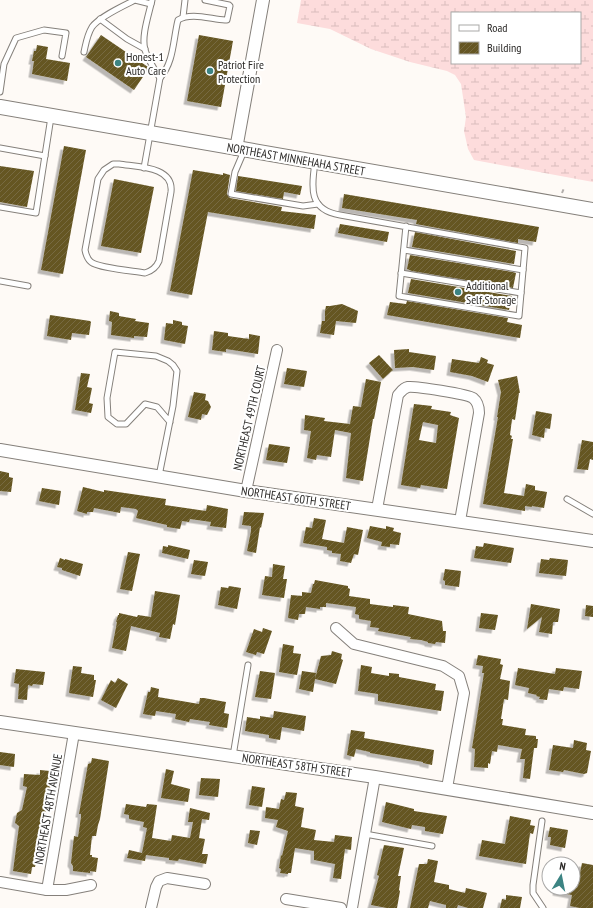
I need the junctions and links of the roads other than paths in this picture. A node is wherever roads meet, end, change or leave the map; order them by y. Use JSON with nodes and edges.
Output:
{"nodes":[{"id":1,"x":185,"y":0,"type":"edge"},
{"id":2,"x":206,"y":0,"type":"edge"},
{"id":3,"x":263,"y":0,"type":"edge"},
{"id":4,"x":152,"y":2,"type":"edge"},
{"id":5,"x":183,"y":17,"type":"junction"},
{"id":6,"x":100,"y":20,"type":"junction"},
{"id":7,"x":145,"y":49,"type":"junction"},
{"id":8,"x":84,"y":52,"type":"dead end"},
{"id":9,"x":62,"y":56,"type":"dead end"},
{"id":10,"x":160,"y":78,"type":"junction"},
{"id":11,"x":0,"y":92,"type":"edge"},
{"id":12,"x":0,"y":107,"type":"edge"},
{"id":13,"x":52,"y":116,"type":"junction"},
{"id":14,"x":151,"y":134,"type":"junction"},
{"id":15,"x":0,"y":148,"type":"edge"},
{"id":16,"x":240,"y":149,"type":"junction"},
{"id":17,"x":45,"y":156,"type":"junction"},
{"id":18,"x":315,"y":162,"type":"junction"},
{"id":19,"x":144,"y":168,"type":"junction"},
{"id":20,"x":318,"y":204,"type":"junction"},
{"id":21,"x":0,"y":206,"type":"edge"},
{"id":22,"x":593,"y":210,"type":"edge"},
{"id":23,"x":406,"y":226,"type":"junction"},
{"id":24,"x":404,"y":250,"type":"junction"},
{"id":25,"x":523,"y":270,"type":"junction"},
{"id":26,"x":401,"y":273,"type":"junction"},
{"id":27,"x":0,"y":281,"type":"edge"},
{"id":28,"x":28,"y":286,"type":"dead end"},
{"id":29,"x":521,"y":293,"type":"junction"},
{"id":30,"x":277,"y":350,"type":"dead end"},
{"id":31,"x":170,"y":422,"type":"junction"},
{"id":32,"x":0,"y":450,"type":"edge"},
{"id":33,"x":159,"y":476,"type":"junction"},
{"id":34,"x":246,"y":491,"type":"junction"},
{"id":35,"x":567,"y":499,"type":"dead end"},
{"id":36,"x":377,"y":509,"type":"junction"},
{"id":37,"x":593,"y":514,"type":"edge"},
{"id":38,"x":460,"y":521,"type":"junction"},
{"id":39,"x":593,"y":541,"type":"edge"},
{"id":40,"x":336,"y":628,"type":"dead end"},
{"id":41,"x":248,"y":665,"type":"dead end"},
{"id":42,"x":0,"y":722,"type":"edge"},
{"id":43,"x":74,"y":733,"type":"junction"},
{"id":44,"x":233,"y":756,"type":"junction"},
{"id":45,"x":375,"y":777,"type":"junction"},
{"id":46,"x":447,"y":788,"type":"junction"},
{"id":47,"x":593,"y":813,"type":"edge"},
{"id":48,"x":542,"y":821,"type":"dead end"},
{"id":49,"x":365,"y":834,"type":"junction"},
{"id":50,"x":432,"y":846,"type":"dead end"},
{"id":51,"x":0,"y":882,"type":"edge"},
{"id":52,"x":205,"y":884,"type":"dead end"},
{"id":53,"x":91,"y":886,"type":"dead end"},
{"id":54,"x":47,"y":890,"type":"junction"},
{"id":55,"x":286,"y":899,"type":"dead end"},
{"id":56,"x":151,"y":908,"type":"edge"},
{"id":57,"x":341,"y":908,"type":"edge"},
{"id":58,"x":352,"y":908,"type":"edge"},
{"id":59,"x":543,"y":908,"type":"edge"}],
"edges":[{"from":1,"to":5,"type":"lane"},
{"from":2,"to":5,"type":"lane"},
{"from":3,"to":16,"type":"street"},
{"from":4,"to":6,"type":"lane"},
{"from":4,"to":7,"type":"lane"},
{"from":5,"to":10,"type":"lane"},
{"from":6,"to":7,"type":"lane"},
{"from":6,"to":8,"type":"lane"},
{"from":7,"to":10,"type":"lane"},
{"from":9,"to":11,"type":"lane"},
{"from":10,"to":14,"type":"lane"},
{"from":12,"to":13,"type":"main road","name":"NORTHEAST MINNEHAHA STREET"},
{"from":13,"to":14,"type":"main road","name":"NORTHEAST MINNEHAHA STREET"},
{"from":13,"to":17,"type":"lane"},
{"from":14,"to":16,"type":"main road","name":"NORTHEAST MINNEHAHA STREET"},
{"from":14,"to":19,"type":"lane"},
{"from":15,"to":17,"type":"lane"},
{"from":16,"to":18,"type":"main road","name":"NORTHEAST MINNEHAHA STREET"},
{"from":16,"to":20,"type":"lane"},
{"from":17,"to":21,"type":"lane"},
{"from":18,"to":20,"type":"lane"},
{"from":18,"to":22,"type":"main road","name":"NORTHEAST MINNEHAHA STREET"},
{"from":19,"to":19,"type":"lane"},
{"from":20,"to":23,"type":"lane"},
{"from":23,"to":24,"type":"lane"},
{"from":23,"to":25,"type":"lane"},
{"from":24,"to":25,"type":"lane"},
{"from":24,"to":26,"type":"lane"},
{"from":25,"to":29,"type":"lane"},
{"from":26,"to":29,"type":"lane"},
{"from":26,"to":29,"type":"lane"},
{"from":27,"to":28,"type":"lane"},
{"from":30,"to":34,"type":"street","name":"NORTHEAST 49TH COURT"},
{"from":31,"to":31,"type":"lane"},
{"from":31,"to":33,"type":"lane"},
{"from":32,"to":33,"type":"street","name":"NORTHEAST 60TH STREET"},
{"from":33,"to":34,"type":"street","name":"NORTHEAST 60TH STREET"},
{"from":34,"to":36,"type":"street","name":"NORTHEAST 60TH STREET"},
{"from":35,"to":37,"type":"lane"},
{"from":36,"to":38,"type":"street","name":"NORTHEAST 60TH STREET"},
{"from":36,"to":38,"type":"street"},
{"from":38,"to":39,"type":"street","name":"NORTHEAST 60TH STREET"},
{"from":40,"to":46,"type":"street"},
{"from":41,"to":44,"type":"lane"},
{"from":42,"to":43,"type":"street","name":"NORTHEAST 58TH STREET"},
{"from":43,"to":44,"type":"street","name":"NORTHEAST 58TH STREET"},
{"from":43,"to":54,"type":"street","name":"NORTHEAST 48TH AVENUE"},
{"from":44,"to":45,"type":"street","name":"NORTHEAST 58TH STREET"},
{"from":45,"to":46,"type":"street","name":"NORTHEAST 58TH STREET"},
{"from":45,"to":49,"type":"street"},
{"from":46,"to":47,"type":"street","name":"NORTHEAST 58TH STREET"},
{"from":48,"to":59,"type":"lane"},
{"from":49,"to":50,"type":"lane"},
{"from":49,"to":58,"type":"street"},
{"from":51,"to":54,"type":"street"},
{"from":52,"to":56,"type":"street"},
{"from":53,"to":54,"type":"street"},
{"from":55,"to":57,"type":"street"}]}
